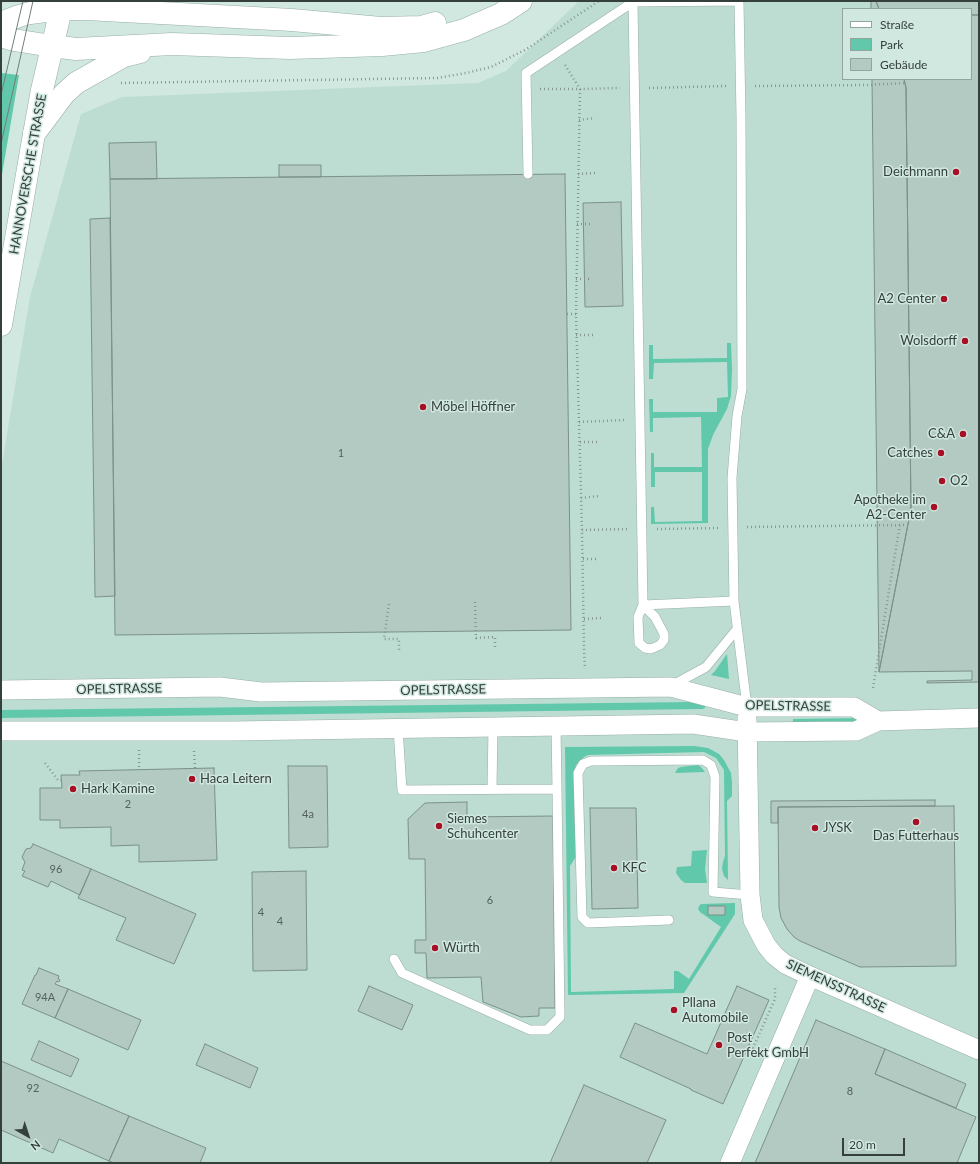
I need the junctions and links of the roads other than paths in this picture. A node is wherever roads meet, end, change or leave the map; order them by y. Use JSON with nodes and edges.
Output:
{"nodes":[{"id":1,"x":496,"y":1,"type":"edge"},
{"id":2,"x":522,"y":1,"type":"edge"},
{"id":3,"x":739,"y":1,"type":"edge"},
{"id":4,"x":632,"y":2,"type":"junction"},
{"id":5,"x":62,"y":5,"type":"edge"},
{"id":6,"x":1,"y":23,"type":"edge"},
{"id":7,"x":1,"y":36,"type":"edge"},
{"id":8,"x":172,"y":44,"type":"junction"},
{"id":9,"x":52,"y":46,"type":"junction"},
{"id":10,"x":34,"y":134,"type":"junction"},
{"id":11,"x":528,"y":174,"type":"dead end"},
{"id":12,"x":1,"y":325,"type":"edge"},
{"id":13,"x":734,"y":601,"type":"junction"},
{"id":14,"x":737,"y":629,"type":"junction"},
{"id":15,"x":671,"y":686,"type":"junction"},
{"id":16,"x":1,"y":690,"type":"edge"},
{"id":17,"x":747,"y":707,"type":"junction"},
{"id":18,"x":979,"y":718,"type":"edge"},
{"id":19,"x":878,"y":721,"type":"junction"},
{"id":20,"x":556,"y":726,"type":"junction"},
{"id":21,"x":493,"y":727,"type":"junction"},
{"id":22,"x":398,"y":728,"type":"junction"},
{"id":23,"x":1,"y":731,"type":"edge"},
{"id":24,"x":747,"y":732,"type":"junction"},
{"id":25,"x":492,"y":789,"type":"junction"},
{"id":26,"x":557,"y":789,"type":"junction"},
{"id":27,"x":750,"y":895,"type":"junction"},
{"id":28,"x":669,"y":920,"type":"dead end"},
{"id":29,"x":394,"y":959,"type":"dead end"},
{"id":30,"x":810,"y":976,"type":"junction"},
{"id":31,"x":979,"y":1050,"type":"edge"},
{"id":32,"x":730,"y":1163,"type":"edge"}],
"edges":[{"from":1,"to":5,"type":"main road"},
{"from":2,"to":8,"type":"main road"},
{"from":3,"to":4,"type":"lane"},
{"from":3,"to":13,"type":"lane"},
{"from":4,"to":11,"type":"lane"},
{"from":4,"to":13,"type":"lane"},
{"from":5,"to":6,"type":"main road"},
{"from":5,"to":9,"type":"main road","name":"HANNOVERSCHE STRASSE"},
{"from":7,"to":9,"type":"main road"},
{"from":8,"to":9,"type":"main road"},
{"from":8,"to":10,"type":"main road"},
{"from":9,"to":10,"type":"main road","name":"HANNOVERSCHE STRASSE"},
{"from":10,"to":12,"type":"main road","name":"HANNOVERSCHE STRASSE"},
{"from":13,"to":14,"type":"lane"},
{"from":14,"to":15,"type":"lane"},
{"from":14,"to":17,"type":"lane"},
{"from":15,"to":16,"type":"street","name":"OPELSTRASSE"},
{"from":15,"to":17,"type":"street","name":"OPELSTRASSE"},
{"from":17,"to":19,"type":"street","name":"OPELSTRASSE"},
{"from":17,"to":24,"type":"street","name":"SIEMENSSTRASSE"},
{"from":18,"to":19,"type":"street","name":"OPELSTRASSE"},
{"from":19,"to":24,"type":"street","name":"OPELSTRASSE"},
{"from":20,"to":21,"type":"street","name":"OPELSTRASSE"},
{"from":20,"to":24,"type":"street","name":"OPELSTRASSE"},
{"from":20,"to":26,"type":"lane"},
{"from":21,"to":22,"type":"street","name":"OPELSTRASSE"},
{"from":21,"to":25,"type":"lane"},
{"from":22,"to":23,"type":"street","name":"OPELSTRASSE"},
{"from":22,"to":25,"type":"lane"},
{"from":24,"to":27,"type":"street","name":"SIEMENSSTRASSE"},
{"from":25,"to":26,"type":"lane"},
{"from":26,"to":29,"type":"lane"},
{"from":27,"to":28,"type":"lane"},
{"from":27,"to":30,"type":"street","name":"SIEMENSSTRASSE"},
{"from":30,"to":31,"type":"street","name":"SIEMENSSTRASSE"},
{"from":30,"to":32,"type":"street"}]}
